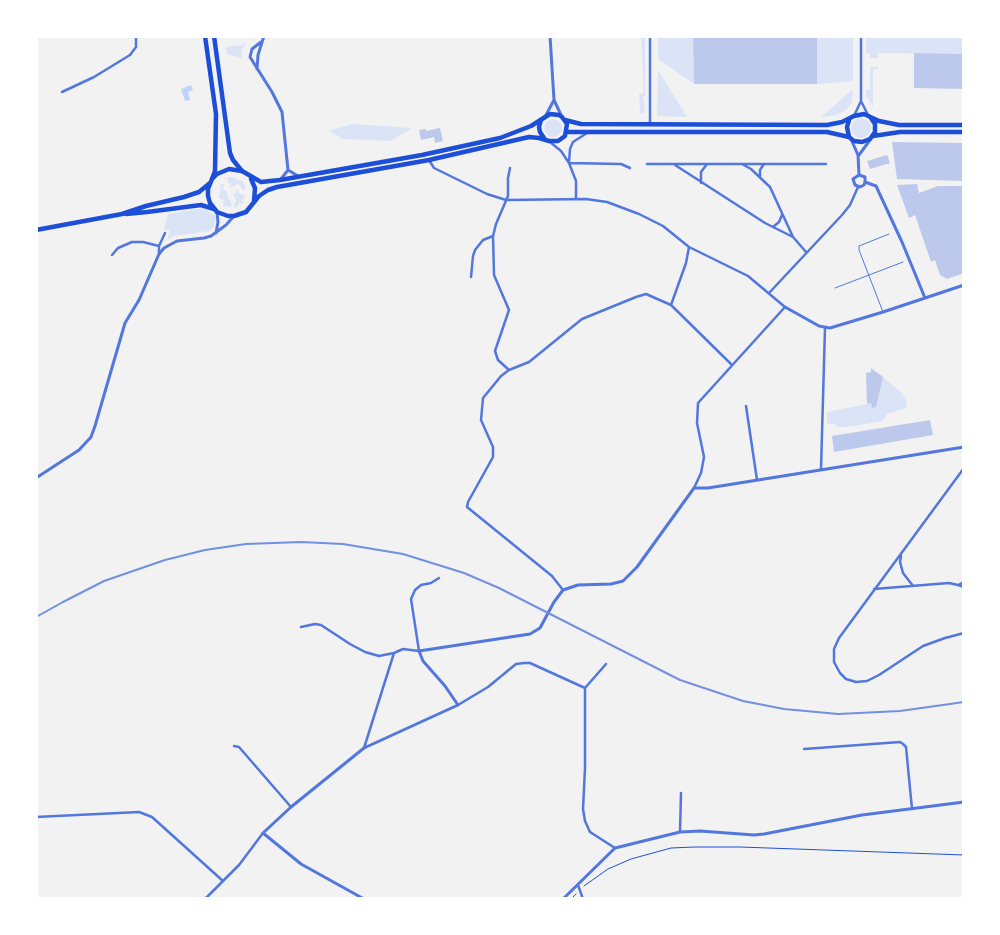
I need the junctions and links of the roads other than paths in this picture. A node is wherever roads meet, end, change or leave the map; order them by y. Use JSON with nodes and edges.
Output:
{"nodes":[{"id":1,"x":136,"y":36,"type":"edge"},
{"id":2,"x":205,"y":36,"type":"edge"},
{"id":3,"x":214,"y":36,"type":"edge"},
{"id":4,"x":264,"y":36,"type":"edge"},
{"id":5,"x":550,"y":36,"type":"edge"},
{"id":6,"x":650,"y":36,"type":"edge"},
{"id":7,"x":861,"y":36,"type":"edge"},
{"id":8,"x":262,"y":42,"type":"junction"},
{"id":9,"x":250,"y":57,"type":"junction"},
{"id":10,"x":257,"y":58,"type":"junction"},
{"id":11,"x":257,"y":70,"type":"junction"},
{"id":12,"x":62,"y":92,"type":"dead end"},
{"id":13,"x":554,"y":100,"type":"junction"},
{"id":14,"x":861,"y":101,"type":"junction"},
{"id":15,"x":869,"y":116,"type":"junction"},
{"id":16,"x":544,"y":117,"type":"junction"},
{"id":17,"x":852,"y":117,"type":"junction"},
{"id":18,"x":564,"y":119,"type":"junction"},
{"id":19,"x":650,"y":124,"type":"junction"},
{"id":20,"x":964,"y":125,"type":"edge"},
{"id":21,"x":566,"y":132,"type":"junction"},
{"id":22,"x":589,"y":132,"type":"junction"},
{"id":23,"x":964,"y":132,"type":"edge"},
{"id":24,"x":850,"y":137,"type":"junction"},
{"id":25,"x":872,"y":138,"type":"junction"},
{"id":26,"x":547,"y":140,"type":"junction"},
{"id":27,"x":858,"y":156,"type":"junction"},
{"id":28,"x":429,"y":160,"type":"junction"},
{"id":29,"x":569,"y":163,"type":"junction"},
{"id":30,"x":647,"y":164,"type":"dead end"},
{"id":31,"x":674,"y":164,"type":"junction"},
{"id":32,"x":707,"y":164,"type":"junction"},
{"id":33,"x":740,"y":164,"type":"junction"},
{"id":34,"x":764,"y":164,"type":"junction"},
{"id":35,"x":826,"y":164,"type":"dead end"},
{"id":36,"x":510,"y":168,"type":"dead end"},
{"id":37,"x":630,"y":168,"type":"dead end"},
{"id":38,"x":288,"y":170,"type":"junction"},
{"id":39,"x":242,"y":171,"type":"junction"},
{"id":40,"x":859,"y":175,"type":"junction"},
{"id":41,"x":249,"y":176,"type":"junction"},
{"id":42,"x":298,"y":176,"type":"junction"},
{"id":43,"x":760,"y":177,"type":"junction"},
{"id":44,"x":280,"y":180,"type":"junction"},
{"id":45,"x":211,"y":181,"type":"junction"},
{"id":46,"x":866,"y":182,"type":"junction"},
{"id":47,"x":701,"y":183,"type":"junction"},
{"id":48,"x":858,"y":187,"type":"junction"},
{"id":49,"x":576,"y":199,"type":"junction"},
{"id":50,"x":506,"y":200,"type":"junction"},
{"id":51,"x":254,"y":202,"type":"junction"},
{"id":52,"x":216,"y":210,"type":"junction"},
{"id":53,"x":782,"y":213,"type":"junction"},
{"id":54,"x":122,"y":214,"type":"junction"},
{"id":55,"x":234,"y":216,"type":"junction"},
{"id":56,"x":774,"y":227,"type":"junction"},
{"id":57,"x":36,"y":230,"type":"edge"},
{"id":58,"x":164,"y":233,"type":"dead end"},
{"id":59,"x":216,"y":233,"type":"junction"},
{"id":60,"x":890,"y":234,"type":"dead end"},
{"id":61,"x":493,"y":236,"type":"junction"},
{"id":62,"x":793,"y":237,"type":"junction"},
{"id":63,"x":159,"y":246,"type":"junction"},
{"id":64,"x":689,"y":247,"type":"junction"},
{"id":65,"x":807,"y":253,"type":"junction"},
{"id":66,"x":159,"y":254,"type":"junction"},
{"id":67,"x":112,"y":255,"type":"dead end"},
{"id":68,"x":903,"y":262,"type":"dead end"},
{"id":69,"x":869,"y":275,"type":"junction"},
{"id":70,"x":471,"y":277,"type":"dead end"},
{"id":71,"x":964,"y":285,"type":"edge"},
{"id":72,"x":836,"y":288,"type":"dead end"},
{"id":73,"x":769,"y":294,"type":"junction"},
{"id":74,"x":925,"y":298,"type":"junction"},
{"id":75,"x":671,"y":305,"type":"junction"},
{"id":76,"x":785,"y":307,"type":"junction"},
{"id":77,"x":884,"y":312,"type":"junction"},
{"id":78,"x":825,"y":328,"type":"junction"},
{"id":79,"x":731,"y":364,"type":"junction"},
{"id":80,"x":509,"y":370,"type":"junction"},
{"id":81,"x":746,"y":406,"type":"dead end"},
{"id":82,"x":964,"y":447,"type":"edge"},
{"id":83,"x":964,"y":468,"type":"edge"},
{"id":84,"x":821,"y":469,"type":"junction"},
{"id":85,"x":36,"y":478,"type":"edge"},
{"id":86,"x":757,"y":480,"type":"junction"},
{"id":87,"x":694,"y":488,"type":"junction"},
{"id":88,"x":901,"y":554,"type":"junction"},
{"id":89,"x":439,"y":578,"type":"dead end"},
{"id":90,"x":964,"y":582,"type":"edge"},
{"id":91,"x":958,"y":585,"type":"junction"},
{"id":92,"x":913,"y":586,"type":"junction"},
{"id":93,"x":964,"y":587,"type":"edge"},
{"id":94,"x":874,"y":589,"type":"junction"},
{"id":95,"x":563,"y":590,"type":"junction"},
{"id":96,"x":301,"y":628,"type":"dead end"},
{"id":97,"x":964,"y":633,"type":"edge"},
{"id":98,"x":419,"y":651,"type":"junction"},
{"id":99,"x":394,"y":653,"type":"junction"},
{"id":100,"x":606,"y":664,"type":"dead end"},
{"id":101,"x":584,"y":688,"type":"junction"},
{"id":102,"x":458,"y":706,"type":"junction"},
{"id":103,"x":234,"y":746,"type":"dead end"},
{"id":104,"x":364,"y":748,"type":"junction"},
{"id":105,"x":804,"y":749,"type":"dead end"},
{"id":106,"x":681,"y":793,"type":"dead end"},
{"id":107,"x":964,"y":802,"type":"edge"},
{"id":108,"x":292,"y":807,"type":"junction"},
{"id":109,"x":912,"y":809,"type":"junction"},
{"id":110,"x":36,"y":817,"type":"edge"},
{"id":111,"x":680,"y":832,"type":"junction"},
{"id":112,"x":263,"y":833,"type":"junction"},
{"id":113,"x":615,"y":848,"type":"junction"},
{"id":114,"x":223,"y":881,"type":"junction"},
{"id":115,"x":578,"y":884,"type":"junction"},
{"id":116,"x":205,"y":899,"type":"edge"},
{"id":117,"x":364,"y":899,"type":"edge"},
{"id":118,"x":563,"y":899,"type":"edge"},
{"id":119,"x":583,"y":899,"type":"edge"}],
"edges":[{"from":1,"to":12,"type":"street"},
{"from":2,"to":45,"type":"main road"},
{"from":3,"to":39,"type":"main road"},
{"from":4,"to":8,"type":"street"},
{"from":5,"to":13,"type":"street"},
{"from":6,"to":19,"type":"street"},
{"from":7,"to":14,"type":"street"},
{"from":8,"to":9,"type":"street"},
{"from":8,"to":10,"type":"street"},
{"from":9,"to":10,"type":"street"},
{"from":9,"to":11,"type":"street"},
{"from":10,"to":11,"type":"street"},
{"from":11,"to":38,"type":"street"},
{"from":13,"to":16,"type":"street"},
{"from":13,"to":18,"type":"street"},
{"from":14,"to":15,"type":"street"},
{"from":14,"to":17,"type":"street"},
{"from":15,"to":17,"type":"main road"},
{"from":15,"to":20,"type":"main road"},
{"from":15,"to":25,"type":"main road"},
{"from":16,"to":18,"type":"main road"},
{"from":16,"to":26,"type":"main road"},
{"from":16,"to":42,"type":"main road"},
{"from":17,"to":19,"type":"main road"},
{"from":17,"to":24,"type":"main road"},
{"from":18,"to":19,"type":"main road"},
{"from":18,"to":21,"type":"main road"},
{"from":21,"to":22,"type":"main road"},
{"from":21,"to":26,"type":"main road"},
{"from":22,"to":24,"type":"main road"},
{"from":22,"to":29,"type":"street"},
{"from":23,"to":25,"type":"main road"},
{"from":24,"to":25,"type":"main road"},
{"from":24,"to":27,"type":"street"},
{"from":25,"to":27,"type":"street"},
{"from":26,"to":28,"type":"main road"},
{"from":26,"to":29,"type":"street"},
{"from":27,"to":40,"type":"street"},
{"from":28,"to":50,"type":"street"},
{"from":28,"to":51,"type":"main road"},
{"from":29,"to":37,"type":"street"},
{"from":29,"to":49,"type":"street"},
{"from":30,"to":31,"type":"street"},
{"from":31,"to":32,"type":"street"},
{"from":31,"to":47,"type":"street"},
{"from":32,"to":33,"type":"street"},
{"from":32,"to":47,"type":"street"},
{"from":33,"to":34,"type":"street"},
{"from":33,"to":43,"type":"street"},
{"from":34,"to":35,"type":"street"},
{"from":34,"to":43,"type":"street"},
{"from":36,"to":50,"type":"street"},
{"from":38,"to":42,"type":"street"},
{"from":38,"to":44,"type":"street"},
{"from":39,"to":41,"type":"main road"},
{"from":39,"to":45,"type":"main road"},
{"from":40,"to":46,"type":"street"},
{"from":40,"to":48,"type":"street"},
{"from":41,"to":44,"type":"main road"},
{"from":41,"to":51,"type":"main road"},
{"from":42,"to":44,"type":"main road"},
{"from":43,"to":53,"type":"street"},
{"from":45,"to":52,"type":"main road"},
{"from":45,"to":54,"type":"main road"},
{"from":46,"to":48,"type":"street"},
{"from":46,"to":74,"type":"street"},
{"from":47,"to":56,"type":"street"},
{"from":48,"to":65,"type":"street"},
{"from":49,"to":50,"type":"street"},
{"from":49,"to":64,"type":"street"},
{"from":50,"to":61,"type":"street"},
{"from":51,"to":55,"type":"main road"},
{"from":52,"to":54,"type":"main road"},
{"from":52,"to":55,"type":"main road"},
{"from":52,"to":59,"type":"street"},
{"from":53,"to":56,"type":"street"},
{"from":53,"to":62,"type":"street"},
{"from":54,"to":57,"type":"main road"},
{"from":55,"to":59,"type":"street"},
{"from":56,"to":62,"type":"street"},
{"from":58,"to":63,"type":"street"},
{"from":59,"to":66,"type":"street"},
{"from":60,"to":69,"type":"lane"},
{"from":61,"to":70,"type":"street"},
{"from":61,"to":80,"type":"street"},
{"from":62,"to":65,"type":"street"},
{"from":63,"to":66,"type":"street"},
{"from":63,"to":67,"type":"street"},
{"from":64,"to":73,"type":"street"},
{"from":64,"to":75,"type":"street"},
{"from":65,"to":73,"type":"street"},
{"from":66,"to":85,"type":"street"},
{"from":68,"to":69,"type":"lane"},
{"from":69,"to":72,"type":"lane"},
{"from":69,"to":77,"type":"lane"},
{"from":71,"to":74,"type":"street"},
{"from":73,"to":76,"type":"street"},
{"from":74,"to":77,"type":"street"},
{"from":75,"to":79,"type":"street"},
{"from":75,"to":80,"type":"street"},
{"from":76,"to":78,"type":"street"},
{"from":76,"to":79,"type":"street"},
{"from":77,"to":78,"type":"street"},
{"from":78,"to":84,"type":"street"},
{"from":79,"to":87,"type":"street"},
{"from":80,"to":95,"type":"street"},
{"from":81,"to":86,"type":"street"},
{"from":82,"to":84,"type":"street"},
{"from":83,"to":88,"type":"street"},
{"from":84,"to":86,"type":"street"},
{"from":86,"to":87,"type":"street"},
{"from":87,"to":95,"type":"street"},
{"from":88,"to":92,"type":"street"},
{"from":88,"to":94,"type":"street"},
{"from":89,"to":98,"type":"street"},
{"from":90,"to":91,"type":"street"},
{"from":91,"to":92,"type":"street"},
{"from":91,"to":93,"type":"street"},
{"from":92,"to":94,"type":"street"},
{"from":94,"to":97,"type":"street"},
{"from":95,"to":98,"type":"street"},
{"from":96,"to":99,"type":"street"},
{"from":98,"to":99,"type":"street"},
{"from":98,"to":102,"type":"street"},
{"from":99,"to":104,"type":"street"},
{"from":100,"to":101,"type":"street"},
{"from":101,"to":102,"type":"street"},
{"from":101,"to":113,"type":"street"},
{"from":102,"to":104,"type":"street"},
{"from":103,"to":108,"type":"street"},
{"from":104,"to":108,"type":"street"},
{"from":105,"to":109,"type":"street"},
{"from":106,"to":111,"type":"street"},
{"from":107,"to":109,"type":"street"},
{"from":108,"to":112,"type":"street"},
{"from":109,"to":111,"type":"street"},
{"from":110,"to":114,"type":"street"},
{"from":111,"to":113,"type":"street"},
{"from":112,"to":114,"type":"street"},
{"from":112,"to":117,"type":"street"},
{"from":113,"to":115,"type":"street"},
{"from":114,"to":116,"type":"street"},
{"from":115,"to":118,"type":"street"},
{"from":115,"to":119,"type":"street"}]}
